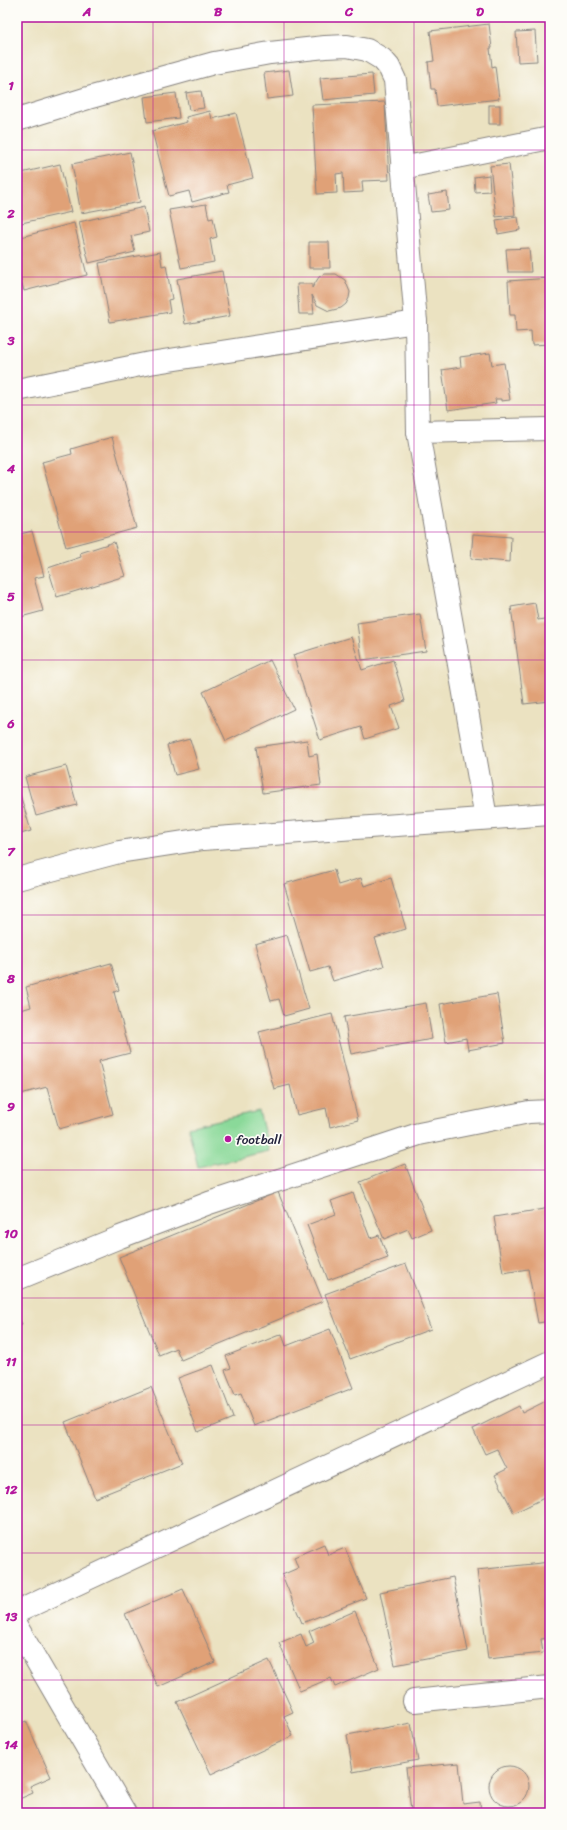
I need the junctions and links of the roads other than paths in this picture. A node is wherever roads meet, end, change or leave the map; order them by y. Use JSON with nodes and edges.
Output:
{"nodes":[{"id":1,"x":17,"y":120,"type":"edge"},
{"id":2,"x":550,"y":138,"type":"edge"},
{"id":3,"x":402,"y":168,"type":"junction"},
{"id":4,"x":416,"y":322,"type":"junction"},
{"id":5,"x":17,"y":390,"type":"edge"},
{"id":6,"x":550,"y":429,"type":"edge"},
{"id":7,"x":418,"y":432,"type":"junction"},
{"id":8,"x":550,"y":814,"type":"edge"},
{"id":9,"x":486,"y":818,"type":"junction"},
{"id":10,"x":17,"y":879,"type":"edge"},
{"id":11,"x":550,"y":1111,"type":"edge"},
{"id":12,"x":17,"y":1279,"type":"edge"},
{"id":13,"x":550,"y":1362,"type":"edge"},
{"id":14,"x":17,"y":1612,"type":"edge"},
{"id":15,"x":17,"y":1627,"type":"edge"},
{"id":16,"x":550,"y":1687,"type":"edge"},
{"id":17,"x":414,"y":1701,"type":"dead end"},
{"id":18,"x":125,"y":1813,"type":"edge"}],
"edges":[{"from":1,"to":3,"type":"street"},
{"from":2,"to":3,"type":"street"},
{"from":3,"to":4,"type":"street"},
{"from":4,"to":5,"type":"street"},
{"from":4,"to":7,"type":"street"},
{"from":6,"to":7,"type":"street"},
{"from":7,"to":9,"type":"street"},
{"from":8,"to":9,"type":"street"},
{"from":9,"to":10,"type":"street"},
{"from":11,"to":12,"type":"street"},
{"from":13,"to":14,"type":"street"},
{"from":15,"to":18,"type":"street"},
{"from":16,"to":17,"type":"street"}]}
